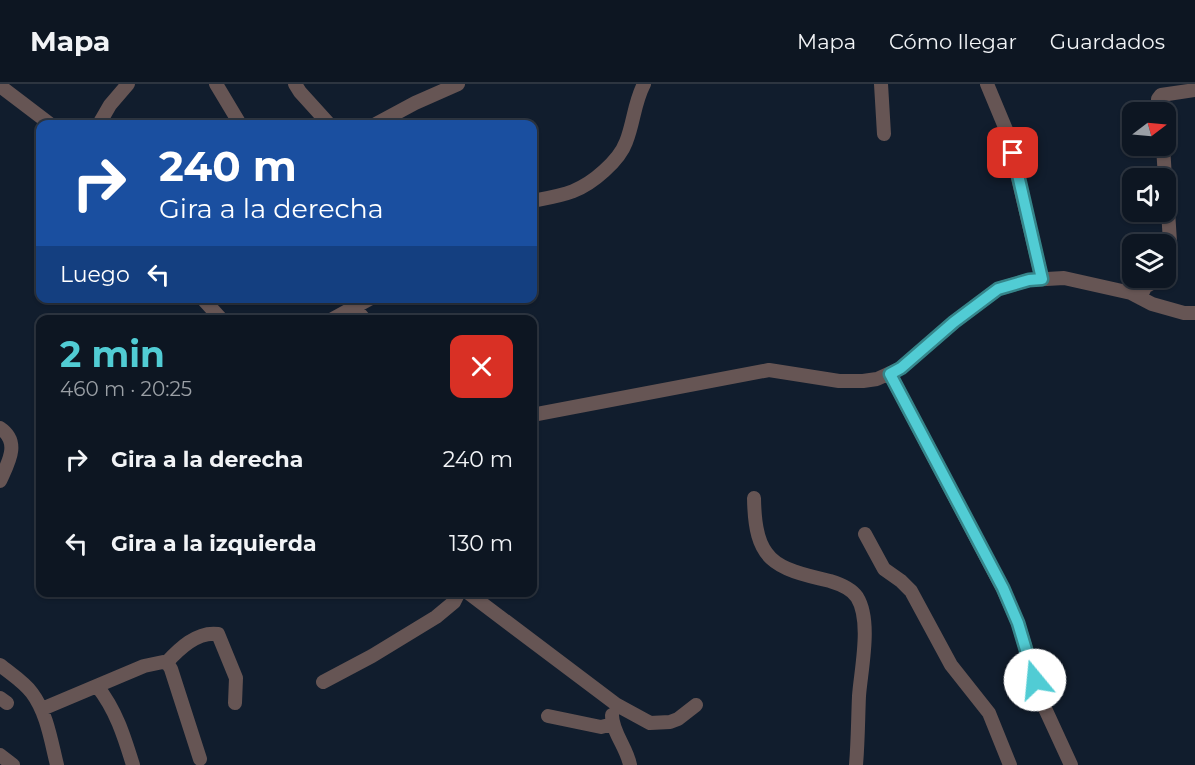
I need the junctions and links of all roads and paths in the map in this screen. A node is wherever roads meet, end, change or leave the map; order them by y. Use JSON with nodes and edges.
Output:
{"nodes":[{"id":1,"x":128,"y":84,"type":"edge"},
{"id":2,"x":216,"y":84,"type":"edge"},
{"id":3,"x":295,"y":84,"type":"edge"},
{"id":4,"x":458,"y":84,"type":"edge"},
{"id":5,"x":644,"y":84,"type":"edge"},
{"id":6,"x":881,"y":84,"type":"edge"},
{"id":7,"x":987,"y":84,"type":"edge"},
{"id":8,"x":0,"y":87,"type":"edge"},
{"id":9,"x":1195,"y":90,"type":"edge"},
{"id":10,"x":1158,"y":102,"type":"edge"},
{"id":11,"x":45,"y":120,"type":"edge"},
{"id":12,"x":101,"y":120,"type":"edge"},
{"id":13,"x":238,"y":120,"type":"edge"},
{"id":14,"x":325,"y":120,"type":"edge"},
{"id":15,"x":383,"y":120,"type":"edge"},
{"id":16,"x":884,"y":134,"type":"dead end"},
{"id":17,"x":537,"y":200,"type":"edge"},
{"id":18,"x":1042,"y":279,"type":"junction"},
{"id":19,"x":1145,"y":288,"type":"edge"},
{"id":20,"x":1140,"y":298,"type":"junction"},
{"id":21,"x":207,"y":303,"type":"edge"},
{"id":22,"x":362,"y":303,"type":"edge"},
{"id":23,"x":354,"y":307,"type":"junction"},
{"id":24,"x":1195,"y":313,"type":"edge"},
{"id":25,"x":217,"y":315,"type":"edge"},
{"id":26,"x":340,"y":315,"type":"edge"},
{"id":27,"x":361,"y":315,"type":"edge"},
{"id":28,"x":890,"y":374,"type":"junction"},
{"id":29,"x":537,"y":414,"type":"edge"},
{"id":30,"x":0,"y":428,"type":"edge"},
{"id":31,"x":0,"y":481,"type":"edge"},
{"id":32,"x":754,"y":498,"type":"dead end"},
{"id":33,"x":865,"y":534,"type":"dead end"},
{"id":34,"x":456,"y":597,"type":"edge"},
{"id":35,"x":474,"y":597,"type":"edge"},
{"id":36,"x":166,"y":663,"type":"junction"},
{"id":37,"x":0,"y":665,"type":"edge"},
{"id":38,"x":323,"y":682,"type":"dead end"},
{"id":39,"x":97,"y":686,"type":"junction"},
{"id":40,"x":235,"y":703,"type":"dead end"},
{"id":41,"x":617,"y":705,"type":"junction"},
{"id":42,"x":696,"y":705,"type":"dead end"},
{"id":43,"x":42,"y":709,"type":"junction"},
{"id":44,"x":548,"y":716,"type":"dead end"},
{"id":45,"x":613,"y":724,"type":"junction"},
{"id":46,"x":0,"y":754,"type":"edge"},
{"id":47,"x":200,"y":759,"type":"dead end"},
{"id":48,"x":13,"y":765,"type":"edge"},
{"id":49,"x":57,"y":765,"type":"edge"},
{"id":50,"x":133,"y":765,"type":"edge"},
{"id":51,"x":630,"y":765,"type":"edge"},
{"id":52,"x":856,"y":765,"type":"edge"},
{"id":53,"x":1010,"y":765,"type":"edge"},
{"id":54,"x":1071,"y":765,"type":"edge"}],
"edges":[{"from":1,"to":12,"type":"street"},
{"from":2,"to":13,"type":"street"},
{"from":3,"to":14,"type":"street"},
{"from":4,"to":15,"type":"street"},
{"from":5,"to":17,"type":"street"},
{"from":6,"to":16,"type":"street"},
{"from":7,"to":18,"type":"street"},
{"from":8,"to":11,"type":"street"},
{"from":9,"to":10,"type":"street"},
{"from":18,"to":20,"type":"street"},
{"from":18,"to":28,"type":"street"},
{"from":19,"to":20,"type":"street"},
{"from":20,"to":24,"type":"street"},
{"from":21,"to":25,"type":"street"},
{"from":22,"to":23,"type":"street"},
{"from":23,"to":26,"type":"street"},
{"from":23,"to":27,"type":"street"},
{"from":28,"to":29,"type":"street"},
{"from":28,"to":54,"type":"street"},
{"from":30,"to":31,"type":"street"},
{"from":32,"to":52,"type":"street"},
{"from":33,"to":53,"type":"street"},
{"from":34,"to":38,"type":"street"},
{"from":35,"to":41,"type":"street"},
{"from":36,"to":39,"type":"street"},
{"from":36,"to":40,"type":"street"},
{"from":36,"to":47,"type":"street"},
{"from":37,"to":43,"type":"street"},
{"from":39,"to":43,"type":"street"},
{"from":39,"to":50,"type":"street"},
{"from":41,"to":42,"type":"street"},
{"from":41,"to":45,"type":"street"},
{"from":43,"to":49,"type":"street"},
{"from":44,"to":45,"type":"street"},
{"from":45,"to":51,"type":"street"},
{"from":46,"to":48,"type":"street"}]}
